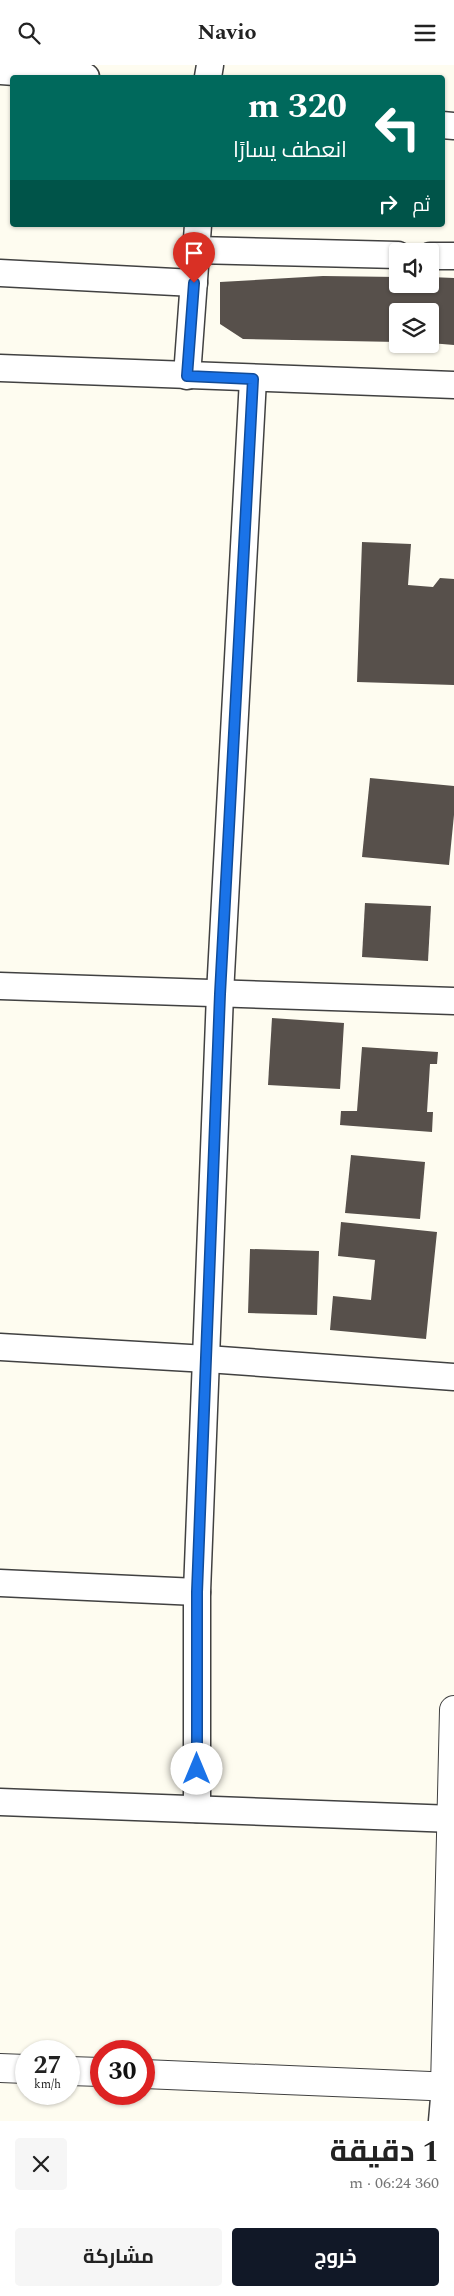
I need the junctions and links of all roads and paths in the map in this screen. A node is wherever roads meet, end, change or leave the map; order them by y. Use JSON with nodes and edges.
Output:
{"nodes":[{"id":1,"x":0,"y":71,"type":"edge"},
{"id":2,"x":57,"y":75,"type":"edge"},
{"id":3,"x":198,"y":227,"type":"edge"},
{"id":4,"x":196,"y":251,"type":"junction"},
{"id":5,"x":389,"y":255,"type":"edge"},
{"id":6,"x":439,"y":256,"type":"edge"},
{"id":7,"x":454,"y":256,"type":"edge"},
{"id":8,"x":0,"y":273,"type":"edge"},
{"id":9,"x":194,"y":283,"type":"junction"},
{"id":10,"x":0,"y":368,"type":"edge"},
{"id":11,"x":187,"y":376,"type":"junction"},
{"id":12,"x":253,"y":379,"type":"junction"},
{"id":13,"x":454,"y":385,"type":"edge"},
{"id":14,"x":0,"y":985,"type":"edge"},
{"id":15,"x":220,"y":994,"type":"junction"},
{"id":16,"x":454,"y":1001,"type":"edge"},
{"id":17,"x":0,"y":1347,"type":"edge"},
{"id":18,"x":207,"y":1359,"type":"junction"},
{"id":19,"x":454,"y":1377,"type":"edge"},
{"id":20,"x":0,"y":1583,"type":"edge"},
{"id":21,"x":197,"y":1592,"type":"junction"},
{"id":22,"x":454,"y":1710,"type":"edge"},
{"id":23,"x":0,"y":1802,"type":"edge"},
{"id":24,"x":197,"y":1809,"type":"junction"},
{"id":25,"x":452,"y":1819,"type":"edge"},
{"id":26,"x":0,"y":2068,"type":"edge"},
{"id":27,"x":15,"y":2069,"type":"edge"},
{"id":28,"x":155,"y":2074,"type":"edge"},
{"id":29,"x":449,"y":2087,"type":"edge"},
{"id":30,"x":442,"y":2121,"type":"edge"}],
"edges":[{"from":1,"to":2,"type":"street"},
{"from":3,"to":4,"type":"street"},
{"from":4,"to":5,"type":"street"},
{"from":4,"to":9,"type":"street"},
{"from":6,"to":7,"type":"street"},
{"from":8,"to":9,"type":"street"},
{"from":9,"to":11,"type":"street"},
{"from":10,"to":11,"type":"street"},
{"from":11,"to":12,"type":"street"},
{"from":12,"to":13,"type":"street"},
{"from":12,"to":15,"type":"street"},
{"from":14,"to":15,"type":"street"},
{"from":15,"to":16,"type":"street"},
{"from":15,"to":18,"type":"street"},
{"from":17,"to":18,"type":"street"},
{"from":18,"to":19,"type":"street"},
{"from":18,"to":21,"type":"street"},
{"from":20,"to":21,"type":"street"},
{"from":21,"to":24,"type":"street"},
{"from":22,"to":25,"type":"street"},
{"from":23,"to":24,"type":"street"},
{"from":24,"to":25,"type":"street"},
{"from":25,"to":29,"type":"street"},
{"from":26,"to":27,"type":"street"},
{"from":28,"to":29,"type":"street"},
{"from":29,"to":30,"type":"street"}]}
